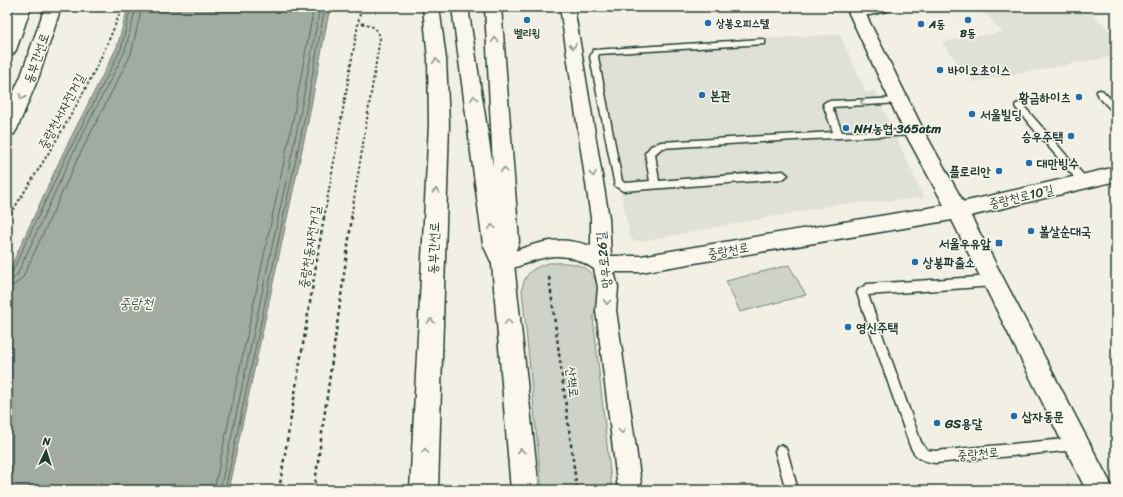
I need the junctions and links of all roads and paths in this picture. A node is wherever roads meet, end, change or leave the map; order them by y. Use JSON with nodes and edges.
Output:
{"nodes":[{"id":1,"x":23,"y":7,"type":"edge"},
{"id":2,"x":53,"y":7,"type":"edge"},
{"id":3,"x":121,"y":7,"type":"edge"},
{"id":4,"x":361,"y":7,"type":"edge"},
{"id":5,"x":399,"y":7,"type":"edge"},
{"id":6,"x":405,"y":7,"type":"edge"},
{"id":7,"x":431,"y":7,"type":"edge"},
{"id":8,"x":460,"y":7,"type":"edge"},
{"id":9,"x":493,"y":7,"type":"edge"},
{"id":10,"x":567,"y":7,"type":"edge"},
{"id":11,"x":885,"y":7,"type":"edge"},
{"id":12,"x":855,"y":9,"type":"edge"},
{"id":13,"x":359,"y":23,"type":"junction"},
{"id":14,"x":762,"y":42,"type":"dead end"},
{"id":15,"x":7,"y":50,"type":"edge"},
{"id":16,"x":1100,"y":93,"type":"dead end"},
{"id":17,"x":900,"y":100,"type":"junction"},
{"id":18,"x":1019,"y":106,"type":"dead end"},
{"id":19,"x":1116,"y":110,"type":"edge"},
{"id":20,"x":7,"y":129,"type":"edge"},
{"id":21,"x":915,"y":133,"type":"junction"},
{"id":22,"x":839,"y":136,"type":"junction"},
{"id":23,"x":1116,"y":174,"type":"edge"},
{"id":24,"x":783,"y":175,"type":"dead end"},
{"id":25,"x":1083,"y":181,"type":"junction"},
{"id":26,"x":655,"y":184,"type":"junction"},
{"id":27,"x":958,"y":211,"type":"junction"},
{"id":28,"x":7,"y":220,"type":"edge"},
{"id":29,"x":503,"y":264,"type":"junction"},
{"id":30,"x":603,"y":264,"type":"junction"},
{"id":31,"x":549,"y":277,"type":"dead end"},
{"id":32,"x":994,"y":281,"type":"junction"},
{"id":33,"x":1077,"y":444,"type":"junction"},
{"id":34,"x":781,"y":451,"type":"dead end"},
{"id":35,"x":279,"y":490,"type":"edge"},
{"id":36,"x":314,"y":490,"type":"edge"},
{"id":37,"x":424,"y":490,"type":"edge"},
{"id":38,"x":525,"y":490,"type":"edge"},
{"id":39,"x":577,"y":490,"type":"edge"},
{"id":40,"x":630,"y":490,"type":"edge"},
{"id":41,"x":792,"y":490,"type":"edge"},
{"id":42,"x":1100,"y":490,"type":"edge"}],
"edges":[{"from":1,"to":15,"type":"main road"},
{"from":2,"to":20,"type":"main road","name":"동부간선로","one_way":true},
{"from":3,"to":28,"type":"path","name":"중랑천서자전거길"},
{"from":4,"to":13,"type":"path","name":"중랑천동자전거길"},
{"from":5,"to":6,"type":"path"},
{"from":37,"to":7,"type":"main road","name":"동부간선로","one_way":true},
{"from":29,"to":8,"type":"main road","one_way":true},
{"from":29,"to":9,"type":"main road","one_way":true},
{"from":10,"to":30,"type":"street","name":"망우로26길","one_way":true},
{"from":11,"to":12,"type":"street"},
{"from":12,"to":17,"type":"main road"},
{"from":13,"to":35,"type":"path","name":"중랑천동자전거길"},
{"from":13,"to":36,"type":"path"},
{"from":14,"to":26,"type":"lane"},
{"from":16,"to":19,"type":"lane"},
{"from":17,"to":21,"type":"main road"},
{"from":17,"to":22,"type":"lane","one_way":true},
{"from":18,"to":25,"type":"lane"},
{"from":21,"to":22,"type":"lane"},
{"from":21,"to":27,"type":"main road"},
{"from":22,"to":26,"type":"lane"},
{"from":23,"to":25,"type":"street","name":"중랑천로10길"},
{"from":24,"to":26,"type":"lane"},
{"from":25,"to":27,"type":"street","name":"중랑천로10길"},
{"from":27,"to":30,"type":"street","name":"중랑천로"},
{"from":27,"to":32,"type":"main road"},
{"from":29,"to":30,"type":"street"},
{"from":38,"to":29,"type":"main road","one_way":true},
{"from":30,"to":40,"type":"street","name":"망우로26길","one_way":true},
{"from":31,"to":39,"type":"path","name":"산책로"},
{"from":32,"to":33,"type":"main road"},
{"from":32,"to":33,"type":"lane","name":"중랑천로"},
{"from":33,"to":42,"type":"main road"},
{"from":34,"to":41,"type":"lane"}]}
